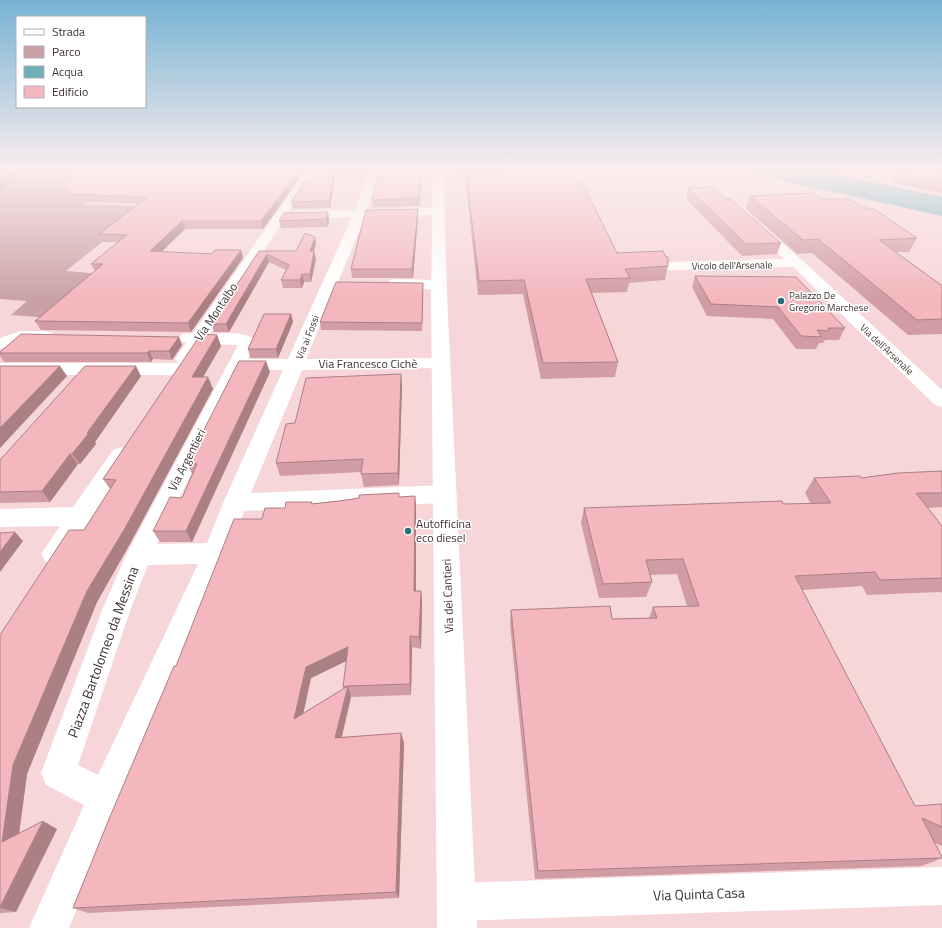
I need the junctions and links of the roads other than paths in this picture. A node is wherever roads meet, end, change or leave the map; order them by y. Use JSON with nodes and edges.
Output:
{"nodes":[{"id":1,"x":283,"y":212,"type":"edge"},
{"id":2,"x":352,"y":212,"type":"edge"},
{"id":3,"x":360,"y":212,"type":"edge"},
{"id":4,"x":439,"y":212,"type":"edge"},
{"id":5,"x":281,"y":215,"type":"junction"},
{"id":6,"x":747,"y":219,"type":"edge"},
{"id":7,"x":797,"y":263,"type":"junction"},
{"id":8,"x":668,"y":266,"type":"edge"},
{"id":9,"x":381,"y":284,"type":"edge"},
{"id":10,"x":439,"y":285,"type":"junction"},
{"id":11,"x":59,"y":337,"type":"edge"},
{"id":12,"x":175,"y":338,"type":"edge"},
{"id":13,"x":198,"y":338,"type":"junction"},
{"id":14,"x":0,"y":344,"type":"edge"},
{"id":15,"x":441,"y":363,"type":"junction"},
{"id":16,"x":236,"y":365,"type":"junction"},
{"id":17,"x":295,"y":365,"type":"junction"},
{"id":18,"x":0,"y":369,"type":"edge"},
{"id":19,"x":178,"y":369,"type":"junction"},
{"id":20,"x":84,"y":370,"type":"junction"},
{"id":21,"x":68,"y":387,"type":"edge"},
{"id":22,"x":165,"y":388,"type":"edge"},
{"id":23,"x":942,"y":401,"type":"edge"},
{"id":24,"x":131,"y":439,"type":"edge"},
{"id":25,"x":445,"y":494,"type":"junction"},
{"id":26,"x":235,"y":503,"type":"junction"},
{"id":27,"x":80,"y":516,"type":"junction"},
{"id":28,"x":0,"y":518,"type":"edge"},
{"id":29,"x":216,"y":553,"type":"junction"},
{"id":30,"x":138,"y":556,"type":"junction"},
{"id":31,"x":44,"y":568,"type":"edge"},
{"id":32,"x":105,"y":798,"type":"junction"},
{"id":33,"x":942,"y":886,"type":"edge"},
{"id":34,"x":457,"y":915,"type":"edge"},
{"id":35,"x":49,"y":928,"type":"edge"}],
"edges":[{"from":1,"to":5,"type":"street","name":"Via Montalbo"},
{"from":2,"to":5,"type":"street"},
{"from":3,"to":17,"type":"street","name":"Via ai Fossi"},
{"from":4,"to":10,"type":"street","name":"Via dei Cantieri"},
{"from":5,"to":13,"type":"street","name":"Via Montalbo"},
{"from":6,"to":7,"type":"street","name":"Via dell'Arsenale"},
{"from":7,"to":8,"type":"street","name":"Vicolo dell'Arsenale"},
{"from":7,"to":23,"type":"street","name":"Via dell'Arsenale"},
{"from":9,"to":10,"type":"street"},
{"from":10,"to":15,"type":"street","name":"Via dei Cantieri"},
{"from":11,"to":14,"type":"street"},
{"from":12,"to":13,"type":"street"},
{"from":13,"to":16,"type":"street","name":"Via Argentieri"},
{"from":13,"to":19,"type":"street","name":"Via Montalbo"},
{"from":15,"to":17,"type":"street","name":"Via Francesco Cichè"},
{"from":15,"to":25,"type":"street","name":"Via dei Cantieri"},
{"from":16,"to":17,"type":"street","name":"Via Francesco Cichè"},
{"from":16,"to":30,"type":"street","name":"Via Argentieri"},
{"from":17,"to":26,"type":"street","name":"Via ai Fossi"},
{"from":18,"to":20,"type":"street"},
{"from":19,"to":20,"type":"street"},
{"from":19,"to":22,"type":"street","name":"Via Montalbo"},
{"from":20,"to":21,"type":"street"},
{"from":24,"to":27,"type":"street"},
{"from":25,"to":26,"type":"street"},
{"from":25,"to":34,"type":"street","name":"Via dei Cantieri"},
{"from":26,"to":29,"type":"street"},
{"from":27,"to":28,"type":"street"},
{"from":27,"to":31,"type":"street"},
{"from":29,"to":30,"type":"street","name":"Piazza Bartolomeo da Messina"},
{"from":29,"to":32,"type":"street"},
{"from":30,"to":32,"type":"street","name":"Piazza Bartolomeo da Messina"},
{"from":32,"to":35,"type":"street"},
{"from":33,"to":34,"type":"street","name":"Via Quinta Casa"}]}
